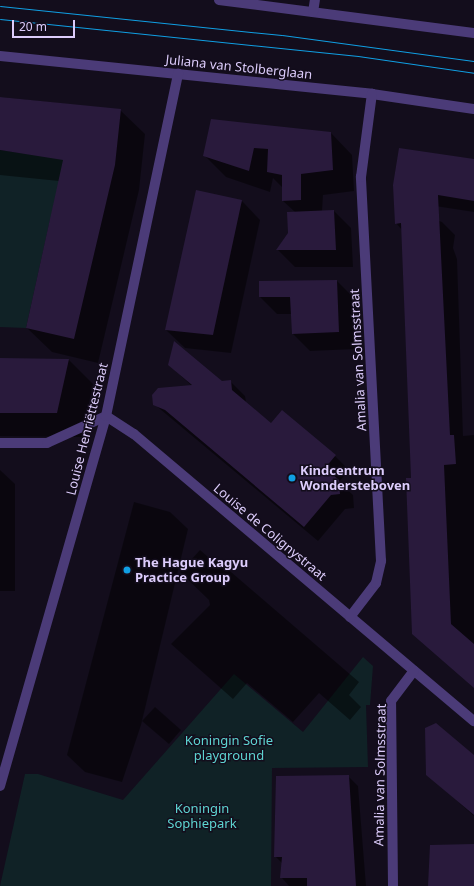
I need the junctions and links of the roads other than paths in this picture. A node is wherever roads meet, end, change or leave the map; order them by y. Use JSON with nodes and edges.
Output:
{"nodes":[{"id":1,"x":219,"y":0,"type":"edge"},
{"id":2,"x":315,"y":0,"type":"edge"},
{"id":3,"x":256,"y":3,"type":"edge"},
{"id":4,"x":313,"y":12,"type":"junction"},
{"id":5,"x":474,"y":33,"type":"edge"},
{"id":6,"x":0,"y":56,"type":"edge"},
{"id":7,"x":178,"y":73,"type":"junction"},
{"id":8,"x":372,"y":94,"type":"junction"},
{"id":9,"x":474,"y":109,"type":"edge"},
{"id":10,"x":106,"y":416,"type":"junction"},
{"id":11,"x":0,"y":443,"type":"edge"},
{"id":12,"x":350,"y":617,"type":"junction"},
{"id":13,"x":414,"y":671,"type":"junction"},
{"id":14,"x":474,"y":721,"type":"edge"},
{"id":15,"x":0,"y":786,"type":"edge"},
{"id":16,"x":393,"y":886,"type":"edge"}],
"edges":[{"from":1,"to":3,"type":"street"},
{"from":2,"to":4,"type":"street"},
{"from":3,"to":4,"type":"street"},
{"from":4,"to":5,"type":"street"},
{"from":6,"to":7,"type":"street","name":"Juliana van Stolberglaan"},
{"from":7,"to":8,"type":"street","name":"Juliana van Stolberglaan"},
{"from":7,"to":10,"type":"street","name":"Louise Henriëttestraat"},
{"from":8,"to":9,"type":"street","name":"Juliana van Stolberglaan"},
{"from":8,"to":12,"type":"street","name":"Amalia van Solmsstraat"},
{"from":10,"to":11,"type":"street"},
{"from":10,"to":12,"type":"street","name":"Louise de Colignystraat"},
{"from":10,"to":15,"type":"street","name":"Louise Henriëttestraat"},
{"from":12,"to":13,"type":"street","name":"Louise de Colignystraat"},
{"from":13,"to":14,"type":"street","name":"Louise de Colignystraat"},
{"from":13,"to":16,"type":"street","name":"Amalia van Solmsstraat"}]}
